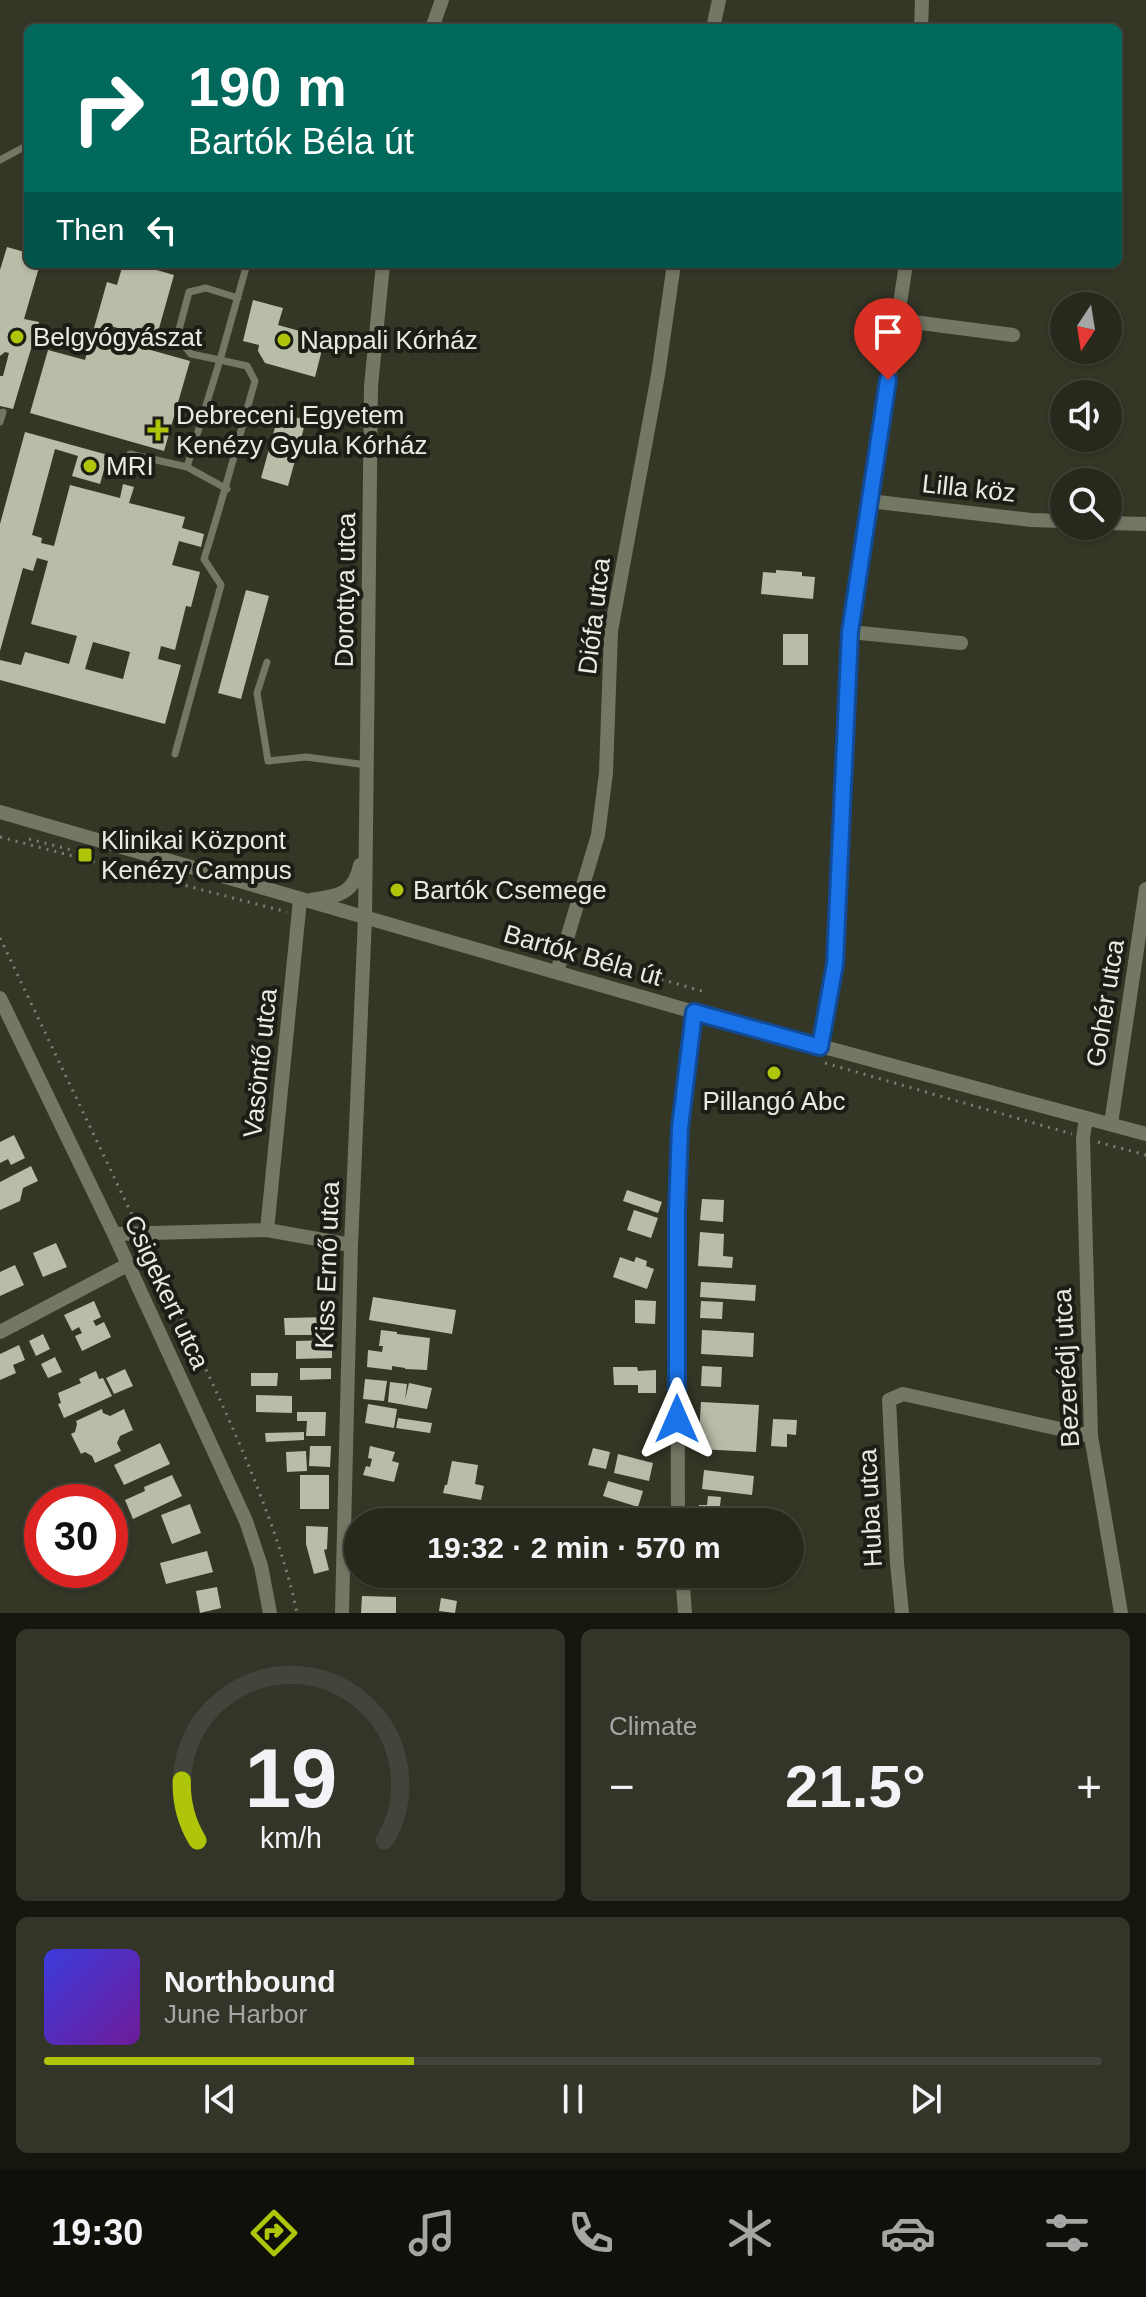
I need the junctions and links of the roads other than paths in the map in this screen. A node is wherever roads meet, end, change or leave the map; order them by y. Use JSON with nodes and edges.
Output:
{"nodes":[{"id":1,"x":442,"y":0,"type":"edge"},
{"id":2,"x":719,"y":0,"type":"edge"},
{"id":3,"x":922,"y":0,"type":"edge"},
{"id":4,"x":433,"y":24,"type":"edge"},
{"id":5,"x":714,"y":24,"type":"edge"},
{"id":6,"x":921,"y":24,"type":"edge"},
{"id":7,"x":24,"y":147,"type":"edge"},
{"id":8,"x":0,"y":160,"type":"edge"},
{"id":9,"x":246,"y":268,"type":"edge"},
{"id":10,"x":383,"y":268,"type":"edge"},
{"id":11,"x":673,"y":268,"type":"edge"},
{"id":12,"x":905,"y":268,"type":"edge"},
{"id":13,"x":238,"y":298,"type":"junction"},
{"id":14,"x":898,"y":320,"type":"junction"},
{"id":15,"x":1013,"y":335,"type":"dead end"},
{"id":16,"x":220,"y":360,"type":"junction"},
{"id":17,"x":3,"y":412,"type":"dead end"},
{"id":18,"x":0,"y":422,"type":"edge"},
{"id":19,"x":130,"y":454,"type":"dead end"},
{"id":20,"x":187,"y":467,"type":"junction"},
{"id":21,"x":227,"y":489,"type":"junction"},
{"id":22,"x":869,"y":501,"type":"junction"},
{"id":23,"x":1050,"y":521,"type":"edge"},
{"id":24,"x":1122,"y":523,"type":"edge"},
{"id":25,"x":1146,"y":524,"type":"edge"},
{"id":26,"x":850,"y":632,"type":"junction"},
{"id":27,"x":961,"y":643,"type":"dead end"},
{"id":28,"x":267,"y":662,"type":"dead end"},
{"id":29,"x":175,"y":754,"type":"dead end"},
{"id":30,"x":367,"y":765,"type":"junction"},
{"id":31,"x":3,"y":812,"type":"edge"},
{"id":32,"x":365,"y":838,"type":"junction"},
{"id":33,"x":1146,"y":889,"type":"edge"},
{"id":34,"x":301,"y":905,"type":"junction"},
{"id":35,"x":365,"y":918,"type":"junction"},
{"id":36,"x":557,"y":972,"type":"junction"},
{"id":37,"x":0,"y":998,"type":"edge"},
{"id":38,"x":694,"y":1012,"type":"junction"},
{"id":39,"x":819,"y":1054,"type":"junction"},
{"id":40,"x":1086,"y":1118,"type":"junction"},
{"id":41,"x":1111,"y":1124,"type":"junction"},
{"id":42,"x":1146,"y":1134,"type":"edge"},
{"id":43,"x":267,"y":1230,"type":"junction"},
{"id":44,"x":114,"y":1234,"type":"junction"},
{"id":45,"x":351,"y":1245,"type":"junction"},
{"id":46,"x":129,"y":1264,"type":"junction"},
{"id":47,"x":0,"y":1332,"type":"edge"},
{"id":48,"x":1091,"y":1436,"type":"junction"},
{"id":49,"x":678,"y":1508,"type":"edge"},
{"id":50,"x":683,"y":1588,"type":"edge"},
{"id":51,"x":270,"y":1613,"type":"edge"},
{"id":52,"x":342,"y":1613,"type":"edge"},
{"id":53,"x":685,"y":1613,"type":"edge"},
{"id":54,"x":902,"y":1613,"type":"edge"},
{"id":55,"x":1121,"y":1613,"type":"edge"}],
"edges":[{"from":1,"to":4,"type":"street"},
{"from":2,"to":5,"type":"street"},
{"from":3,"to":6,"type":"street"},
{"from":7,"to":8,"type":"lane"},
{"from":9,"to":13,"type":"lane"},
{"from":10,"to":30,"type":"street","name":"Dorottya utca"},
{"from":11,"to":36,"type":"street","name":"Diófa utca"},
{"from":12,"to":14,"type":"street"},
{"from":13,"to":16,"type":"lane"},
{"from":13,"to":16,"type":"lane"},
{"from":14,"to":15,"type":"street"},
{"from":14,"to":22,"type":"street"},
{"from":16,"to":20,"type":"lane"},
{"from":16,"to":21,"type":"lane"},
{"from":17,"to":18,"type":"lane"},
{"from":19,"to":20,"type":"lane"},
{"from":20,"to":21,"type":"lane"},
{"from":21,"to":29,"type":"lane"},
{"from":22,"to":23,"type":"street","name":"Lilla köz"},
{"from":22,"to":26,"type":"street"},
{"from":24,"to":25,"type":"street"},
{"from":26,"to":27,"type":"street"},
{"from":26,"to":39,"type":"street"},
{"from":28,"to":30,"type":"lane"},
{"from":30,"to":32,"type":"street","name":"Dorottya utca"},
{"from":31,"to":34,"type":"street","name":"Bartók Béla út"},
{"from":32,"to":34,"type":"street"},
{"from":32,"to":35,"type":"street","name":"Dorottya utca"},
{"from":33,"to":41,"type":"street","name":"Gohér utca"},
{"from":34,"to":35,"type":"street","name":"Bartók Béla út"},
{"from":34,"to":43,"type":"street","name":"Vasöntő utca"},
{"from":35,"to":36,"type":"street","name":"Bartók Béla út"},
{"from":35,"to":45,"type":"street","name":"Kiss Ernő utca"},
{"from":36,"to":38,"type":"street","name":"Bartók Béla út"},
{"from":37,"to":44,"type":"street","name":"Csigekert utca"},
{"from":38,"to":39,"type":"street","name":"Bartók Béla út"},
{"from":38,"to":49,"type":"street"},
{"from":39,"to":40,"type":"street","name":"Bartók Béla út"},
{"from":40,"to":41,"type":"street","name":"Bartók Béla út"},
{"from":40,"to":48,"type":"street","name":"Bezerédj utca"},
{"from":41,"to":42,"type":"street","name":"Bartók Béla út"},
{"from":43,"to":44,"type":"street"},
{"from":43,"to":45,"type":"street"},
{"from":44,"to":46,"type":"street","name":"Csigekert utca"},
{"from":45,"to":52,"type":"street","name":"Kiss Ernő utca"},
{"from":46,"to":47,"type":"street"},
{"from":46,"to":51,"type":"street","name":"Csigekert utca"},
{"from":48,"to":54,"type":"street","name":"Huba utca"},
{"from":48,"to":55,"type":"street","name":"Bezerédj utca"},
{"from":50,"to":53,"type":"street"}]}
